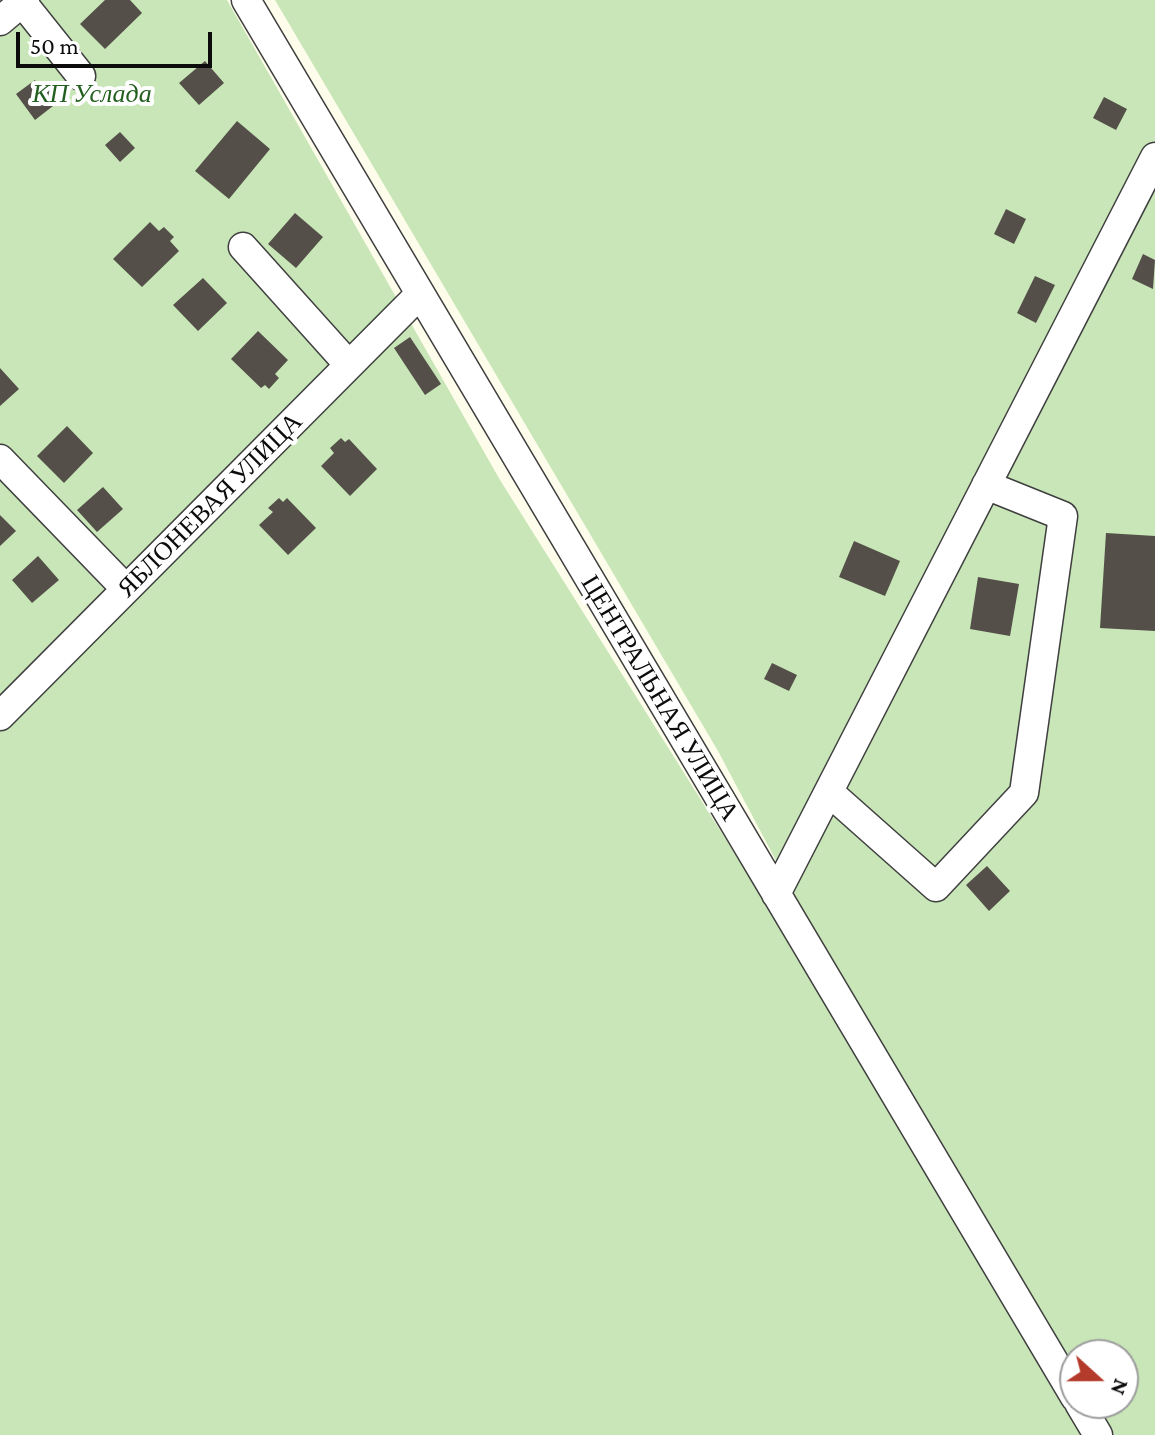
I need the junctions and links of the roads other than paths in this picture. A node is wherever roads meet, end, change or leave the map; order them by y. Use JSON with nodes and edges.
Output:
{"nodes":[{"id":1,"x":246,"y":0,"type":"edge"},
{"id":2,"x":24,"y":1,"type":"edge"},
{"id":3,"x":0,"y":21,"type":"edge"},
{"id":4,"x":81,"y":76,"type":"dead end"},
{"id":5,"x":1155,"y":157,"type":"edge"},
{"id":6,"x":243,"y":247,"type":"dead end"},
{"id":7,"x":420,"y":294,"type":"junction"},
{"id":8,"x":349,"y":365,"type":"junction"},
{"id":9,"x":0,"y":459,"type":"edge"},
{"id":10,"x":986,"y":485,"type":"junction"},
{"id":11,"x":126,"y":589,"type":"junction"},
{"id":12,"x":0,"y":716,"type":"edge"},
{"id":13,"x":829,"y":792,"type":"junction"},
{"id":14,"x":776,"y":894,"type":"junction"},
{"id":15,"x":1059,"y":1370,"type":"edge"}],
"edges":[{"from":1,"to":7,"type":"street","name":"ЦЕНТРАЛЬНАЯ УЛИЦА"},
{"from":2,"to":3,"type":"street"},
{"from":2,"to":4,"type":"street"},
{"from":5,"to":10,"type":"street"},
{"from":6,"to":8,"type":"street"},
{"from":7,"to":8,"type":"street","name":"ЯБЛОНЕВАЯ УЛИЦА"},
{"from":7,"to":14,"type":"street","name":"ЦЕНТРАЛЬНАЯ УЛИЦА"},
{"from":8,"to":11,"type":"street","name":"ЯБЛОНЕВАЯ УЛИЦА"},
{"from":9,"to":11,"type":"street"},
{"from":10,"to":13,"type":"street"},
{"from":10,"to":13,"type":"street"},
{"from":11,"to":12,"type":"street","name":"ЯБЛОНЕВАЯ УЛИЦА"},
{"from":13,"to":14,"type":"street"},
{"from":14,"to":15,"type":"street","name":"ЦЕНТРАЛЬНАЯ УЛИЦА"}]}
